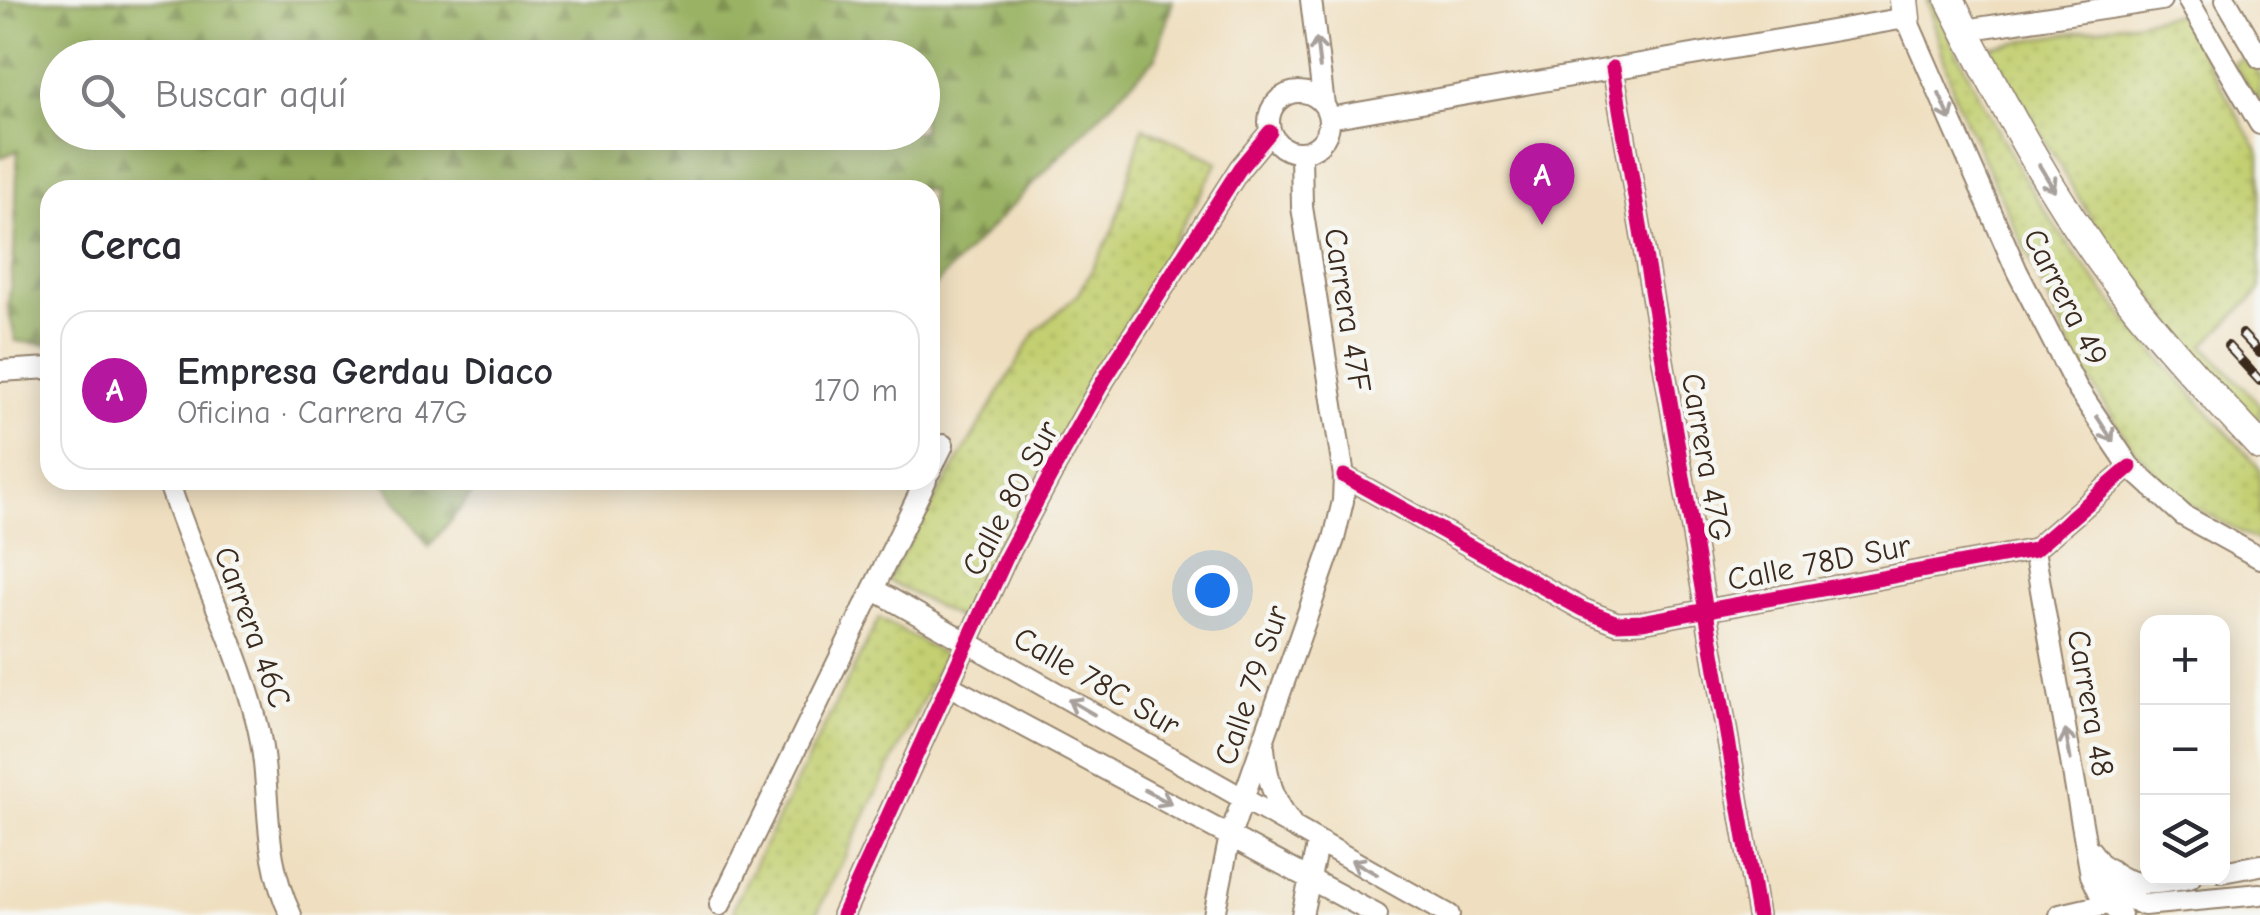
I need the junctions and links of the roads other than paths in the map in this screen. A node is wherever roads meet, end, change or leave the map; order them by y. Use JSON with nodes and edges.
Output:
{"nodes":[{"id":1,"x":1312,"y":0,"type":"edge"},
{"id":2,"x":1950,"y":0,"type":"edge"},
{"id":3,"x":2161,"y":0,"type":"edge"},
{"id":4,"x":2188,"y":0,"type":"edge"},
{"id":5,"x":2226,"y":0,"type":"edge"},
{"id":6,"x":1903,"y":6,"type":"edge"},
{"id":7,"x":1965,"y":30,"type":"junction"},
{"id":8,"x":2256,"y":52,"type":"edge"},
{"id":9,"x":2223,"y":60,"type":"junction"},
{"id":10,"x":1613,"y":68,"type":"junction"},
{"id":11,"x":1326,"y":112,"type":"junction"},
{"id":12,"x":2260,"y":124,"type":"edge"},
{"id":13,"x":1270,"y":132,"type":"junction"},
{"id":14,"x":1301,"y":152,"type":"junction"},
{"id":15,"x":40,"y":368,"type":"edge"},
{"id":16,"x":0,"y":370,"type":"edge"},
{"id":17,"x":943,"y":444,"type":"dead end"},
{"id":18,"x":2260,"y":446,"type":"edge"},
{"id":19,"x":940,"y":450,"type":"edge"},
{"id":20,"x":2130,"y":467,"type":"junction"},
{"id":21,"x":1344,"y":476,"type":"junction"},
{"id":22,"x":172,"y":490,"type":"edge"},
{"id":23,"x":921,"y":490,"type":"edge"},
{"id":24,"x":2034,"y":550,"type":"junction"},
{"id":25,"x":2260,"y":558,"type":"edge"},
{"id":26,"x":873,"y":589,"type":"junction"},
{"id":27,"x":1706,"y":611,"type":"junction"},
{"id":28,"x":968,"y":642,"type":"junction"},
{"id":29,"x":948,"y":685,"type":"junction"},
{"id":30,"x":1264,"y":741,"type":"junction"},
{"id":31,"x":1242,"y":798,"type":"junction"},
{"id":32,"x":1296,"y":828,"type":"junction"},
{"id":33,"x":1230,"y":836,"type":"junction"},
{"id":34,"x":1318,"y":841,"type":"junction"},
{"id":35,"x":2084,"y":841,"type":"junction"},
{"id":36,"x":2260,"y":866,"type":"edge"},
{"id":37,"x":2230,"y":871,"type":"edge"},
{"id":38,"x":1309,"y":879,"type":"junction"},
{"id":39,"x":2140,"y":883,"type":"edge"},
{"id":40,"x":2259,"y":894,"type":"edge"},
{"id":41,"x":720,"y":905,"type":"dead end"},
{"id":42,"x":2114,"y":910,"type":"edge"},
{"id":43,"x":846,"y":914,"type":"edge"},
{"id":44,"x":291,"y":915,"type":"edge"},
{"id":45,"x":1214,"y":915,"type":"edge"},
{"id":46,"x":1302,"y":915,"type":"edge"},
{"id":47,"x":1377,"y":915,"type":"edge"},
{"id":48,"x":1449,"y":915,"type":"edge"},
{"id":49,"x":1758,"y":915,"type":"edge"},
{"id":50,"x":2060,"y":915,"type":"edge"}],
"edges":[{"from":11,"to":1,"type":"street","one_way":true},
{"from":2,"to":7,"type":"highway"},
{"from":3,"to":7,"type":"street"},
{"from":4,"to":9,"type":"street"},
{"from":5,"to":8,"type":"street"},
{"from":6,"to":10,"type":"street"},
{"from":6,"to":20,"type":"street","name":"Carrera 49","one_way":true},
{"from":7,"to":18,"type":"highway","one_way":true},
{"from":8,"to":9,"type":"street"},
{"from":9,"to":12,"type":"street"},
{"from":10,"to":11,"type":"street"},
{"from":10,"to":27,"type":"street","name":"Carrera 47G"},
{"from":11,"to":13,"type":"street"},
{"from":11,"to":14,"type":"street"},
{"from":13,"to":14,"type":"street"},
{"from":13,"to":28,"type":"street","name":"Calle 80 Sur"},
{"from":14,"to":21,"type":"street","name":"Carrera 47F"},
{"from":15,"to":16,"type":"street"},
{"from":17,"to":19,"type":"street"},
{"from":20,"to":24,"type":"street"},
{"from":20,"to":25,"type":"street","name":"Carrera 49"},
{"from":21,"to":27,"type":"street","name":"Calle 78D Sur"},
{"from":21,"to":30,"type":"street","name":"Calle 79 Sur"},
{"from":22,"to":44,"type":"street","name":"Carrera 46C"},
{"from":23,"to":26,"type":"street"},
{"from":24,"to":27,"type":"street","name":"Calle 78D Sur"},
{"from":35,"to":24,"type":"street","name":"Carrera 48","one_way":true},
{"from":26,"to":28,"type":"street","name":"Calle 78C Sur"},
{"from":26,"to":41,"type":"street"},
{"from":27,"to":49,"type":"street","name":"Carrera 47G"},
{"from":28,"to":29,"type":"street","name":"Calle 80 Sur"},
{"from":31,"to":28,"type":"street","name":"Calle 78C Sur","one_way":true},
{"from":29,"to":33,"type":"street","one_way":true},
{"from":29,"to":43,"type":"street","name":"Calle 80 Sur"},
{"from":30,"to":31,"type":"street","name":"Calle 79 Sur"},
{"from":30,"to":32,"type":"street"},
{"from":31,"to":32,"type":"street","name":"Calle 78C Sur"},
{"from":31,"to":33,"type":"street","name":"Calle 79 Sur"},
{"from":32,"to":34,"type":"street","name":"Calle 78C Sur"},
{"from":33,"to":38,"type":"street"},
{"from":33,"to":45,"type":"street","name":"Calle 79 Sur"},
{"from":34,"to":38,"type":"street"},
{"from":48,"to":34,"type":"street","name":"Calle 78C Sur","one_way":true},
{"from":35,"to":39,"type":"street"},
{"from":35,"to":40,"type":"street"},
{"from":35,"to":42,"type":"street","name":"Carrera 48"},
{"from":36,"to":37,"type":"street"},
{"from":38,"to":46,"type":"street"},
{"from":38,"to":47,"type":"street"},
{"from":42,"to":50,"type":"street"}]}
